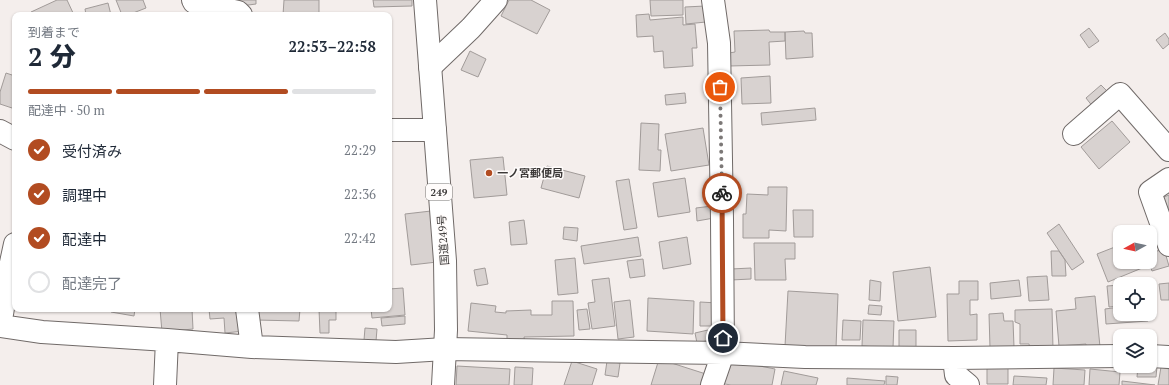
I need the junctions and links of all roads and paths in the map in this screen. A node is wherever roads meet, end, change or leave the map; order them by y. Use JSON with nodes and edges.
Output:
{"nodes":[{"id":1,"x":193,"y":0,"type":"edge"},
{"id":2,"x":425,"y":0,"type":"edge"},
{"id":3,"x":496,"y":0,"type":"edge"},
{"id":4,"x":713,"y":0,"type":"edge"},
{"id":5,"x":238,"y":12,"type":"edge"},
{"id":6,"x":430,"y":67,"type":"junction"},
{"id":7,"x":392,"y":130,"type":"edge"},
{"id":8,"x":435,"y":130,"type":"junction"},
{"id":9,"x":0,"y":131,"type":"edge"},
{"id":10,"x":1074,"y":134,"type":"dead end"},
{"id":11,"x":12,"y":137,"type":"edge"},
{"id":12,"x":1169,"y":150,"type":"edge"},
{"id":13,"x":1169,"y":178,"type":"edge"},
{"id":14,"x":1169,"y":245,"type":"edge"},
{"id":15,"x":12,"y":258,"type":"edge"},
{"id":16,"x":247,"y":312,"type":"edge"},
{"id":17,"x":0,"y":326,"type":"edge"},
{"id":18,"x":167,"y":340,"type":"junction"},
{"id":19,"x":252,"y":347,"type":"junction"},
{"id":20,"x":444,"y":349,"type":"junction"},
{"id":21,"x":723,"y":353,"type":"junction"},
{"id":22,"x":1113,"y":356,"type":"edge"},
{"id":23,"x":1157,"y":356,"type":"edge"},
{"id":24,"x":1169,"y":357,"type":"edge"},
{"id":25,"x":954,"y":358,"type":"junction"},
{"id":26,"x":165,"y":385,"type":"edge"},
{"id":27,"x":443,"y":385,"type":"edge"},
{"id":28,"x":712,"y":385,"type":"edge"},
{"id":29,"x":968,"y":385,"type":"edge"}],
"edges":[{"from":1,"to":5,"type":"main road"},
{"from":2,"to":6,"type":"main road","name":"国道249号","number":"249"},
{"from":3,"to":6,"type":"main road"},
{"from":4,"to":21,"type":"main road"},
{"from":6,"to":8,"type":"main road","name":"国道249号","number":"249"},
{"from":7,"to":8,"type":"main road"},
{"from":8,"to":20,"type":"main road","name":"国道249号","number":"249"},
{"from":9,"to":11,"type":"main road"},
{"from":10,"to":12,"type":"main road"},
{"from":13,"to":14,"type":"main road"},
{"from":15,"to":17,"type":"main road"},
{"from":16,"to":19,"type":"main road"},
{"from":17,"to":18,"type":"main road"},
{"from":18,"to":19,"type":"main road"},
{"from":18,"to":26,"type":"main road"},
{"from":19,"to":20,"type":"main road"},
{"from":20,"to":21,"type":"main road"},
{"from":20,"to":27,"type":"main road","name":"国道249号","number":"249"},
{"from":21,"to":25,"type":"main road"},
{"from":21,"to":28,"type":"main road"},
{"from":22,"to":25,"type":"main road"},
{"from":23,"to":24,"type":"main road"},
{"from":25,"to":29,"type":"main road"}]}
